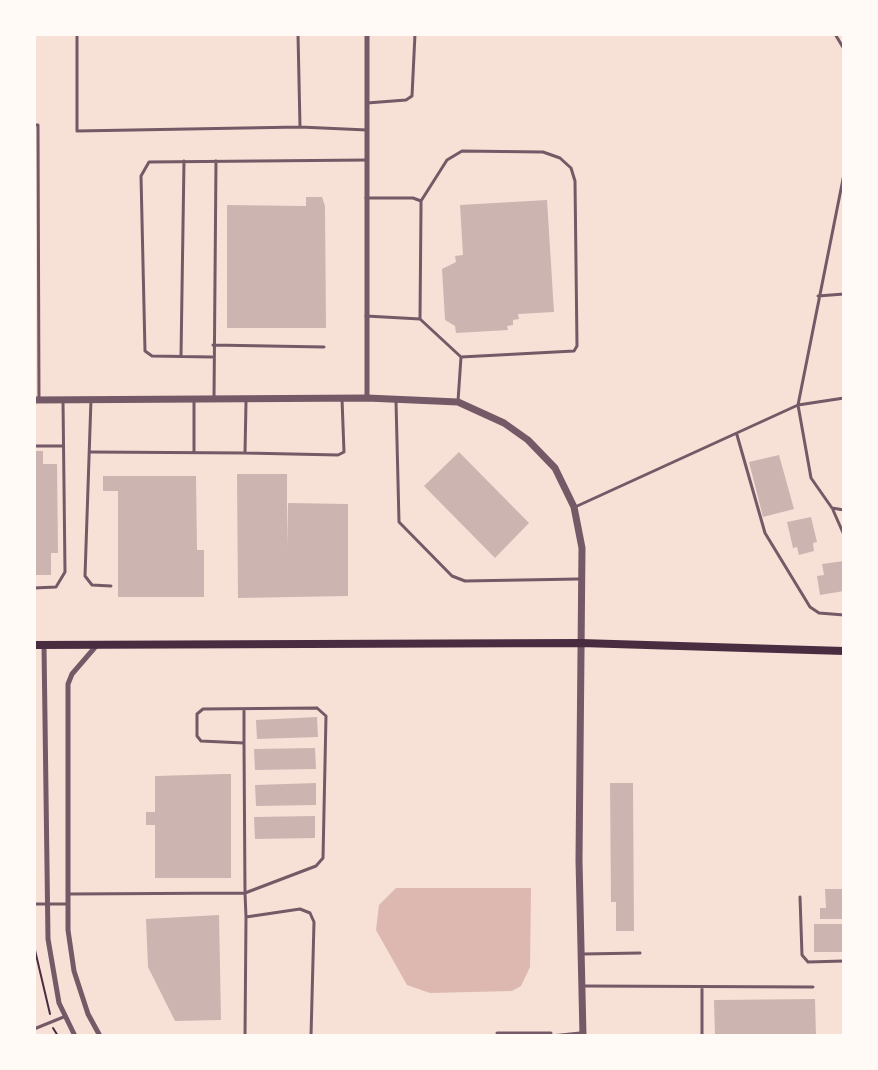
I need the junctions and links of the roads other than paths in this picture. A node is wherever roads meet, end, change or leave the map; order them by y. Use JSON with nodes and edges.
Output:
{"nodes":[{"id":1,"x":77,"y":34,"type":"edge"},
{"id":2,"x":298,"y":34,"type":"edge"},
{"id":3,"x":367,"y":34,"type":"edge"},
{"id":4,"x":415,"y":34,"type":"edge"},
{"id":5,"x":835,"y":34,"type":"edge"},
{"id":6,"x":844,"y":49,"type":"edge"},
{"id":7,"x":367,"y":103,"type":"junction"},
{"id":8,"x":34,"y":125,"type":"edge"},
{"id":9,"x":300,"y":127,"type":"junction"},
{"id":10,"x":367,"y":130,"type":"junction"},
{"id":11,"x":367,"y":160,"type":"junction"},
{"id":12,"x":184,"y":161,"type":"junction"},
{"id":13,"x":216,"y":161,"type":"junction"},
{"id":14,"x":844,"y":174,"type":"edge"},
{"id":15,"x":366,"y":198,"type":"junction"},
{"id":16,"x":421,"y":201,"type":"junction"},
{"id":17,"x":34,"y":283,"type":"edge"},
{"id":18,"x":40,"y":283,"type":"junction"},
{"id":19,"x":844,"y":294,"type":"edge"},
{"id":20,"x":818,"y":296,"type":"junction"},
{"id":21,"x":365,"y":316,"type":"junction"},
{"id":22,"x":420,"y":319,"type":"junction"},
{"id":23,"x":213,"y":345,"type":"junction"},
{"id":24,"x":34,"y":346,"type":"edge"},
{"id":25,"x":40,"y":346,"type":"junction"},
{"id":26,"x":324,"y":347,"type":"dead end"},
{"id":27,"x":181,"y":356,"type":"junction"},
{"id":28,"x":212,"y":357,"type":"junction"},
{"id":29,"x":461,"y":357,"type":"junction"},
{"id":30,"x":194,"y":398,"type":"junction"},
{"id":31,"x":367,"y":398,"type":"junction"},
{"id":32,"x":844,"y":398,"type":"edge"},
{"id":33,"x":91,"y":399,"type":"junction"},
{"id":34,"x":214,"y":399,"type":"junction"},
{"id":35,"x":342,"y":399,"type":"junction"},
{"id":36,"x":396,"y":399,"type":"junction"},
{"id":37,"x":36,"y":400,"type":"edge"},
{"id":38,"x":63,"y":400,"type":"junction"},
{"id":39,"x":246,"y":400,"type":"junction"},
{"id":40,"x":458,"y":402,"type":"junction"},
{"id":41,"x":798,"y":405,"type":"junction"},
{"id":42,"x":737,"y":434,"type":"junction"},
{"id":43,"x":34,"y":446,"type":"edge"},
{"id":44,"x":64,"y":446,"type":"junction"},
{"id":45,"x":91,"y":452,"type":"junction"},
{"id":46,"x":194,"y":452,"type":"junction"},
{"id":47,"x":245,"y":453,"type":"junction"},
{"id":48,"x":574,"y":507,"type":"junction"},
{"id":49,"x":832,"y":508,"type":"junction"},
{"id":50,"x":844,"y":510,"type":"edge"},
{"id":51,"x":844,"y":535,"type":"edge"},
{"id":52,"x":582,"y":579,"type":"junction"},
{"id":53,"x":111,"y":586,"type":"dead end"},
{"id":54,"x":34,"y":588,"type":"edge"},
{"id":55,"x":844,"y":615,"type":"edge"},
{"id":56,"x":581,"y":643,"type":"junction"},
{"id":57,"x":39,"y":645,"type":"edge"},
{"id":58,"x":98,"y":645,"type":"junction"},
{"id":59,"x":844,"y":651,"type":"edge"},
{"id":60,"x":244,"y":709,"type":"junction"},
{"id":61,"x":244,"y":743,"type":"junction"},
{"id":62,"x":245,"y":893,"type":"junction"},
{"id":63,"x":68,"y":894,"type":"junction"},
{"id":64,"x":800,"y":897,"type":"dead end"},
{"id":65,"x":34,"y":904,"type":"edge"},
{"id":66,"x":48,"y":904,"type":"junction"},
{"id":67,"x":68,"y":904,"type":"junction"},
{"id":68,"x":246,"y":917,"type":"junction"},
{"id":69,"x":640,"y":953,"type":"dead end"},
{"id":70,"x":580,"y":954,"type":"junction"},
{"id":71,"x":844,"y":961,"type":"edge"},
{"id":72,"x":580,"y":986,"type":"junction"},
{"id":73,"x":702,"y":987,"type":"junction"},
{"id":74,"x":813,"y":987,"type":"dead end"},
{"id":75,"x":66,"y":1016,"type":"junction"},
{"id":76,"x":34,"y":1029,"type":"edge"},
{"id":77,"x":497,"y":1033,"type":"dead end"},
{"id":78,"x":551,"y":1035,"type":"edge"},
{"id":79,"x":583,"y":1035,"type":"edge"},
{"id":80,"x":75,"y":1036,"type":"edge"},
{"id":81,"x":100,"y":1036,"type":"edge"},
{"id":82,"x":245,"y":1036,"type":"edge"},
{"id":83,"x":311,"y":1036,"type":"edge"},
{"id":84,"x":702,"y":1036,"type":"edge"}],
"edges":[{"from":1,"to":9,"type":"lane"},
{"from":2,"to":9,"type":"lane"},
{"from":3,"to":7,"type":"street"},
{"from":4,"to":7,"type":"lane"},
{"from":5,"to":6,"type":"lane"},
{"from":7,"to":10,"type":"street"},
{"from":8,"to":18,"type":"lane"},
{"from":9,"to":10,"type":"lane"},
{"from":10,"to":11,"type":"street"},
{"from":11,"to":13,"type":"lane"},
{"from":11,"to":15,"type":"street"},
{"from":12,"to":13,"type":"lane"},
{"from":12,"to":27,"type":"lane"},
{"from":12,"to":27,"type":"lane"},
{"from":13,"to":23,"type":"lane"},
{"from":14,"to":20,"type":"lane"},
{"from":15,"to":16,"type":"lane"},
{"from":15,"to":21,"type":"street"},
{"from":16,"to":22,"type":"lane"},
{"from":16,"to":29,"type":"lane"},
{"from":17,"to":18,"type":"lane"},
{"from":18,"to":25,"type":"lane"},
{"from":19,"to":20,"type":"lane"},
{"from":20,"to":41,"type":"lane"},
{"from":21,"to":22,"type":"lane"},
{"from":21,"to":31,"type":"street"},
{"from":22,"to":29,"type":"lane"},
{"from":23,"to":26,"type":"lane"},
{"from":23,"to":28,"type":"lane"},
{"from":24,"to":25,"type":"lane"},
{"from":25,"to":37,"type":"lane"},
{"from":27,"to":28,"type":"lane"},
{"from":28,"to":34,"type":"lane"},
{"from":29,"to":40,"type":"lane"},
{"from":30,"to":33,"type":"street"},
{"from":30,"to":34,"type":"street"},
{"from":30,"to":46,"type":"lane"},
{"from":31,"to":35,"type":"street"},
{"from":31,"to":36,"type":"street"},
{"from":32,"to":41,"type":"lane"},
{"from":33,"to":38,"type":"street"},
{"from":33,"to":45,"type":"lane"},
{"from":34,"to":39,"type":"street"},
{"from":35,"to":39,"type":"street"},
{"from":35,"to":47,"type":"lane"},
{"from":36,"to":40,"type":"street"},
{"from":36,"to":52,"type":"lane"},
{"from":37,"to":38,"type":"street"},
{"from":38,"to":44,"type":"lane"},
{"from":39,"to":47,"type":"lane"},
{"from":40,"to":48,"type":"street"},
{"from":41,"to":42,"type":"lane"},
{"from":41,"to":49,"type":"lane"},
{"from":42,"to":48,"type":"lane"},
{"from":42,"to":55,"type":"lane"},
{"from":43,"to":44,"type":"lane"},
{"from":44,"to":54,"type":"lane"},
{"from":45,"to":46,"type":"lane"},
{"from":45,"to":53,"type":"lane"},
{"from":46,"to":47,"type":"lane"},
{"from":48,"to":52,"type":"street"},
{"from":49,"to":50,"type":"lane"},
{"from":49,"to":51,"type":"lane"},
{"from":52,"to":56,"type":"street"},
{"from":56,"to":58,"type":"main road"},
{"from":56,"to":59,"type":"main road"},
{"from":56,"to":70,"type":"street"},
{"from":57,"to":58,"type":"main road"},
{"from":57,"to":66,"type":"street"},
{"from":58,"to":63,"type":"street"},
{"from":60,"to":61,"type":"lane"},
{"from":60,"to":61,"type":"lane"},
{"from":60,"to":62,"type":"lane"},
{"from":61,"to":62,"type":"lane"},
{"from":62,"to":63,"type":"lane"},
{"from":62,"to":68,"type":"lane"},
{"from":63,"to":67,"type":"street"},
{"from":64,"to":71,"type":"lane"},
{"from":65,"to":66,"type":"lane"},
{"from":66,"to":67,"type":"lane"},
{"from":66,"to":75,"type":"street"},
{"from":67,"to":81,"type":"street"},
{"from":68,"to":82,"type":"lane"},
{"from":68,"to":83,"type":"lane"},
{"from":69,"to":70,"type":"lane"},
{"from":70,"to":72,"type":"street"},
{"from":72,"to":73,"type":"lane"},
{"from":72,"to":79,"type":"street"},
{"from":73,"to":74,"type":"lane"},
{"from":73,"to":84,"type":"lane"},
{"from":75,"to":76,"type":"lane"},
{"from":75,"to":80,"type":"street"},
{"from":77,"to":78,"type":"lane"},
{"from":78,"to":79,"type":"lane"}]}
